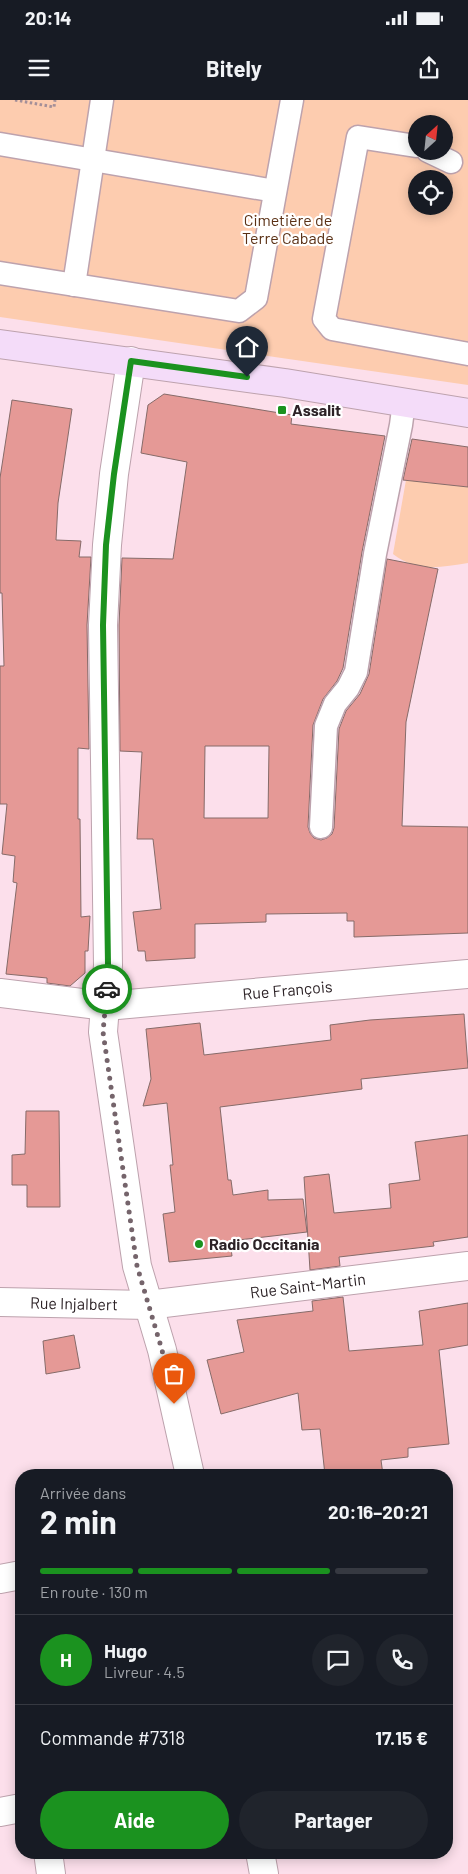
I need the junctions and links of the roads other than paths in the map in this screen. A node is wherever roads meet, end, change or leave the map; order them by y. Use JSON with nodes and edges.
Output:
{"nodes":[{"id":1,"x":102,"y":100,"type":"edge"},
{"id":2,"x":292,"y":100,"type":"edge"},
{"id":3,"x":0,"y":144,"type":"edge"},
{"id":4,"x":408,"y":145,"type":"edge"},
{"id":5,"x":93,"y":160,"type":"junction"},
{"id":6,"x":447,"y":160,"type":"edge"},
{"id":7,"x":451,"y":162,"type":"dead end"},
{"id":8,"x":275,"y":191,"type":"junction"},
{"id":9,"x":0,"y":273,"type":"edge"},
{"id":10,"x":74,"y":285,"type":"junction"},
{"id":11,"x":0,"y":344,"type":"edge"},
{"id":12,"x":468,"y":354,"type":"edge"},
{"id":13,"x":131,"y":361,"type":"junction"},
{"id":14,"x":404,"y":402,"type":"junction"},
{"id":15,"x":468,"y":413,"type":"edge"},
{"id":16,"x":321,"y":826,"type":"dead end"},
{"id":17,"x":468,"y":974,"type":"edge"},
{"id":18,"x":0,"y":993,"type":"edge"},
{"id":19,"x":106,"y":1006,"type":"junction"},
{"id":20,"x":468,"y":1266,"type":"edge"},
{"id":21,"x":0,"y":1302,"type":"edge"},
{"id":22,"x":148,"y":1305,"type":"junction"},
{"id":23,"x":189,"y":1469,"type":"edge"},
{"id":24,"x":15,"y":1576,"type":"edge"},
{"id":25,"x":0,"y":1579,"type":"edge"},
{"id":26,"x":15,"y":1809,"type":"edge"},
{"id":27,"x":0,"y":1812,"type":"edge"},
{"id":28,"x":49,"y":1859,"type":"edge"},
{"id":29,"x":261,"y":1859,"type":"edge"},
{"id":30,"x":51,"y":1874,"type":"edge"},
{"id":31,"x":264,"y":1874,"type":"edge"}],
"edges":[{"from":1,"to":5,"type":"lane"},
{"from":2,"to":8,"type":"lane"},
{"from":3,"to":5,"type":"lane"},
{"from":4,"to":12,"type":"lane"},
{"from":5,"to":8,"type":"lane"},
{"from":5,"to":10,"type":"lane"},
{"from":6,"to":7,"type":"lane"},
{"from":8,"to":10,"type":"lane"},
{"from":9,"to":10,"type":"lane"},
{"from":11,"to":13,"type":"street"},
{"from":13,"to":14,"type":"street"},
{"from":13,"to":19,"type":"street"},
{"from":14,"to":15,"type":"street"},
{"from":14,"to":16,"type":"lane"},
{"from":17,"to":19,"type":"street","name":"Rue François"},
{"from":18,"to":19,"type":"street","name":"Rue François"},
{"from":19,"to":22,"type":"street"},
{"from":20,"to":22,"type":"street","name":"Rue Saint-Martin"},
{"from":21,"to":22,"type":"street","name":"Rue Injalbert"},
{"from":22,"to":23,"type":"street"},
{"from":24,"to":25,"type":"street"},
{"from":26,"to":27,"type":"street"},
{"from":28,"to":30,"type":"street"},
{"from":29,"to":31,"type":"street"}]}
